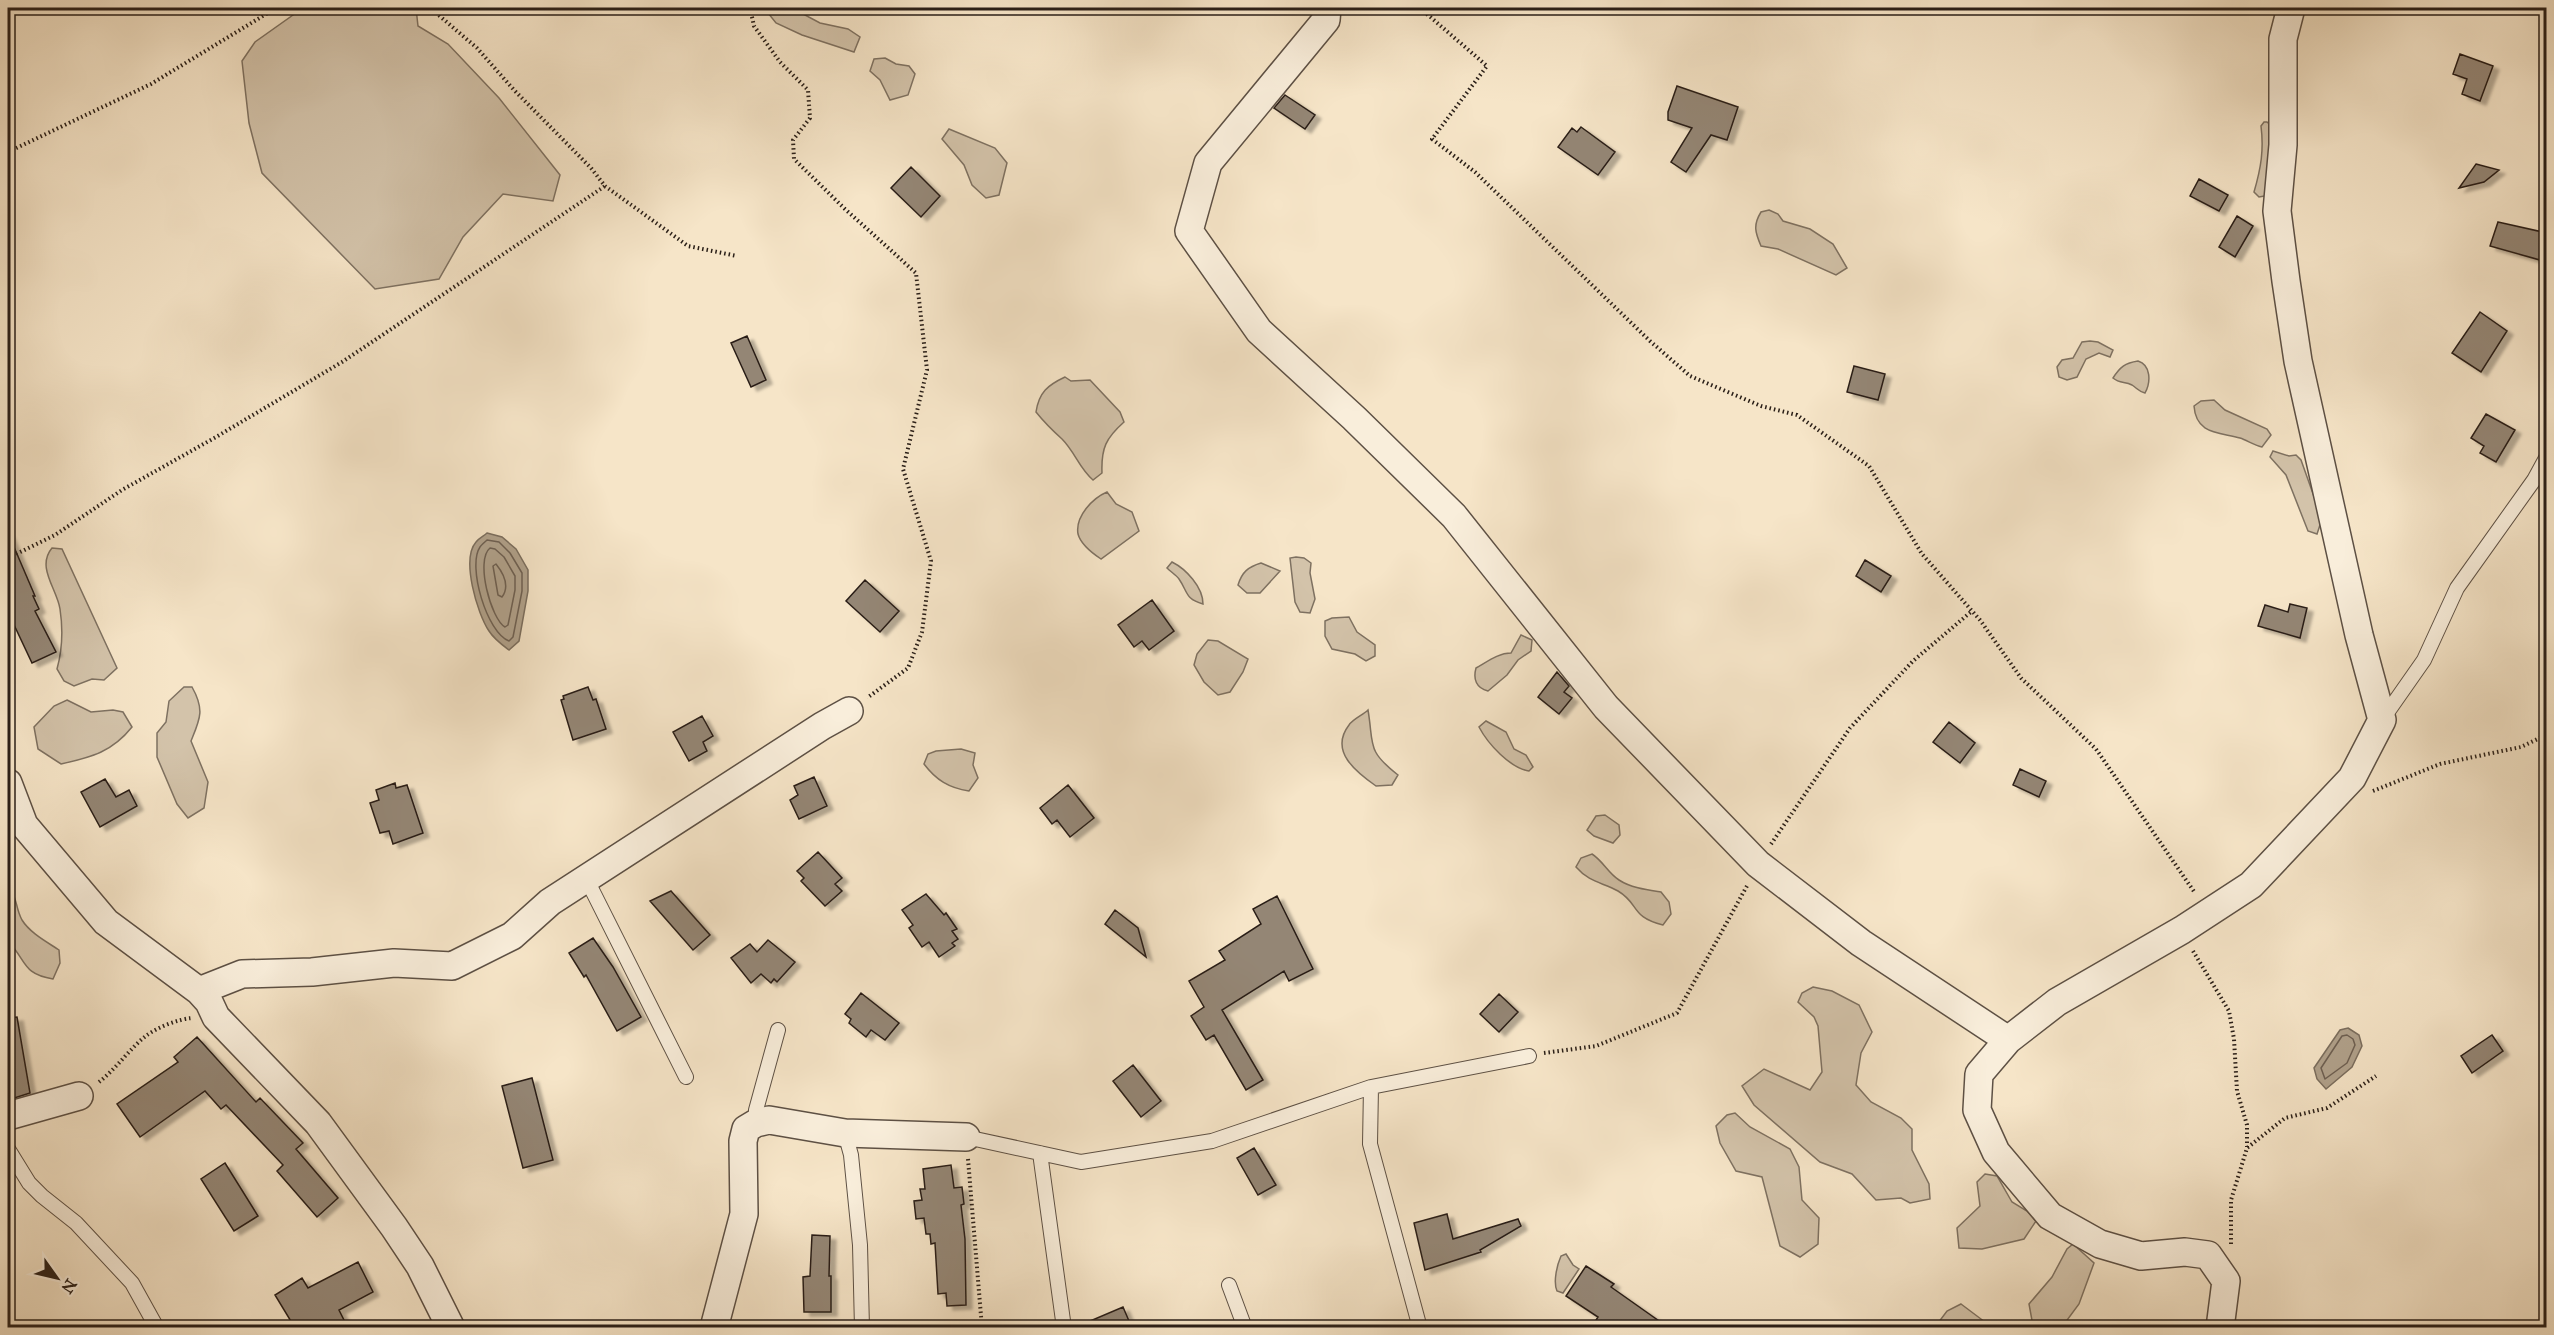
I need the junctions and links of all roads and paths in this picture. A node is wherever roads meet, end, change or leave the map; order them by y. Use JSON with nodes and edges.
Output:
{"nodes":[{"id":1,"x":276,"y":8,"type":"edge"},
{"id":2,"x":435,"y":8,"type":"edge"},
{"id":3,"x":750,"y":8,"type":"edge"},
{"id":4,"x":1116,"y":8,"type":"edge"},
{"id":5,"x":1141,"y":8,"type":"edge"},
{"id":6,"x":1327,"y":8,"type":"edge"},
{"id":7,"x":1420,"y":8,"type":"edge"},
{"id":8,"x":2290,"y":8,"type":"edge"},
{"id":9,"x":8,"y":152,"type":"edge"},
{"id":10,"x":605,"y":186,"type":"junction"},
{"id":11,"x":737,"y":256,"type":"dead end"},
{"id":12,"x":2547,"y":458,"type":"edge"},
{"id":13,"x":8,"y":558,"type":"edge"},
{"id":14,"x":1972,"y":611,"type":"junction"},
{"id":15,"x":849,"y":711,"type":"joint"},
{"id":16,"x":2382,"y":720,"type":"junction"},
{"id":17,"x":2547,"y":735,"type":"edge"},
{"id":18,"x":2352,"y":778,"type":"junction"},
{"id":19,"x":8,"y":783,"type":"edge"},
{"id":20,"x":1758,"y":864,"type":"junction"},
{"id":21,"x":587,"y":880,"type":"junction"},
{"id":22,"x":2209,"y":914,"type":"junction"},
{"id":23,"x":2182,"y":930,"type":"junction"},
{"id":24,"x":199,"y":991,"type":"junction"},
{"id":25,"x":216,"y":1017,"type":"junction"},
{"id":26,"x":778,"y":1030,"type":"dead end"},
{"id":27,"x":2008,"y":1040,"type":"junction"},
{"id":28,"x":1529,"y":1056,"type":"joint"},
{"id":29,"x":2376,"y":1076,"type":"dead end"},
{"id":30,"x":686,"y":1077,"type":"dead end"},
{"id":31,"x":1371,"y":1087,"type":"junction"},
{"id":32,"x":79,"y":1096,"type":"joint"},
{"id":33,"x":8,"y":1116,"type":"edge"},
{"id":34,"x":756,"y":1123,"type":"junction"},
{"id":35,"x":846,"y":1133,"type":"junction"},
{"id":36,"x":966,"y":1137,"type":"junction"},
{"id":37,"x":2247,"y":1148,"type":"junction"},
{"id":38,"x":8,"y":1149,"type":"edge"},
{"id":39,"x":1040,"y":1153,"type":"junction"},
{"id":40,"x":2226,"y":1281,"type":"junction"},
{"id":41,"x":1229,"y":1285,"type":"dead end"},
{"id":42,"x":157,"y":1328,"type":"edge"},
{"id":43,"x":451,"y":1328,"type":"edge"},
{"id":44,"x":714,"y":1328,"type":"edge"},
{"id":45,"x":862,"y":1328,"type":"edge"},
{"id":46,"x":982,"y":1328,"type":"edge"},
{"id":47,"x":1064,"y":1328,"type":"edge"},
{"id":48,"x":1245,"y":1328,"type":"edge"},
{"id":49,"x":1420,"y":1328,"type":"edge"},
{"id":50,"x":2220,"y":1328,"type":"edge"}],
"edges":[{"from":1,"to":9,"type":"path"},
{"from":2,"to":10,"type":"path"},
{"from":3,"to":15,"type":"path"},
{"from":4,"to":5,"type":"path"},
{"from":6,"to":20,"type":"street"},
{"from":7,"to":14,"type":"path"},
{"from":8,"to":16,"type":"street"},
{"from":10,"to":11,"type":"path"},
{"from":10,"to":13,"type":"path"},
{"from":12,"to":16,"type":"lane"},
{"from":14,"to":20,"type":"path"},
{"from":14,"to":22,"type":"path"},
{"from":15,"to":21,"type":"street"},
{"from":16,"to":18,"type":"street"},
{"from":17,"to":18,"type":"path"},
{"from":18,"to":22,"type":"street"},
{"from":19,"to":24,"type":"street"},
{"from":20,"to":27,"type":"street"},
{"from":20,"to":28,"type":"path"},
{"from":21,"to":24,"type":"street"},
{"from":21,"to":30,"type":"lane"},
{"from":22,"to":23,"type":"street"},
{"from":23,"to":27,"type":"street"},
{"from":23,"to":37,"type":"path"},
{"from":24,"to":25,"type":"street"},
{"from":25,"to":32,"type":"path"},
{"from":25,"to":43,"type":"street"},
{"from":26,"to":34,"type":"lane"},
{"from":27,"to":40,"type":"street"},
{"from":28,"to":31,"type":"lane"},
{"from":29,"to":37,"type":"path"},
{"from":31,"to":39,"type":"lane"},
{"from":31,"to":49,"type":"lane"},
{"from":32,"to":33,"type":"street"},
{"from":34,"to":35,"type":"street"},
{"from":34,"to":44,"type":"street"},
{"from":35,"to":36,"type":"street"},
{"from":35,"to":45,"type":"lane"},
{"from":36,"to":39,"type":"lane"},
{"from":36,"to":46,"type":"path"},
{"from":37,"to":40,"type":"path"},
{"from":38,"to":42,"type":"lane"},
{"from":39,"to":47,"type":"lane"},
{"from":40,"to":50,"type":"street"},
{"from":41,"to":48,"type":"lane"}]}
